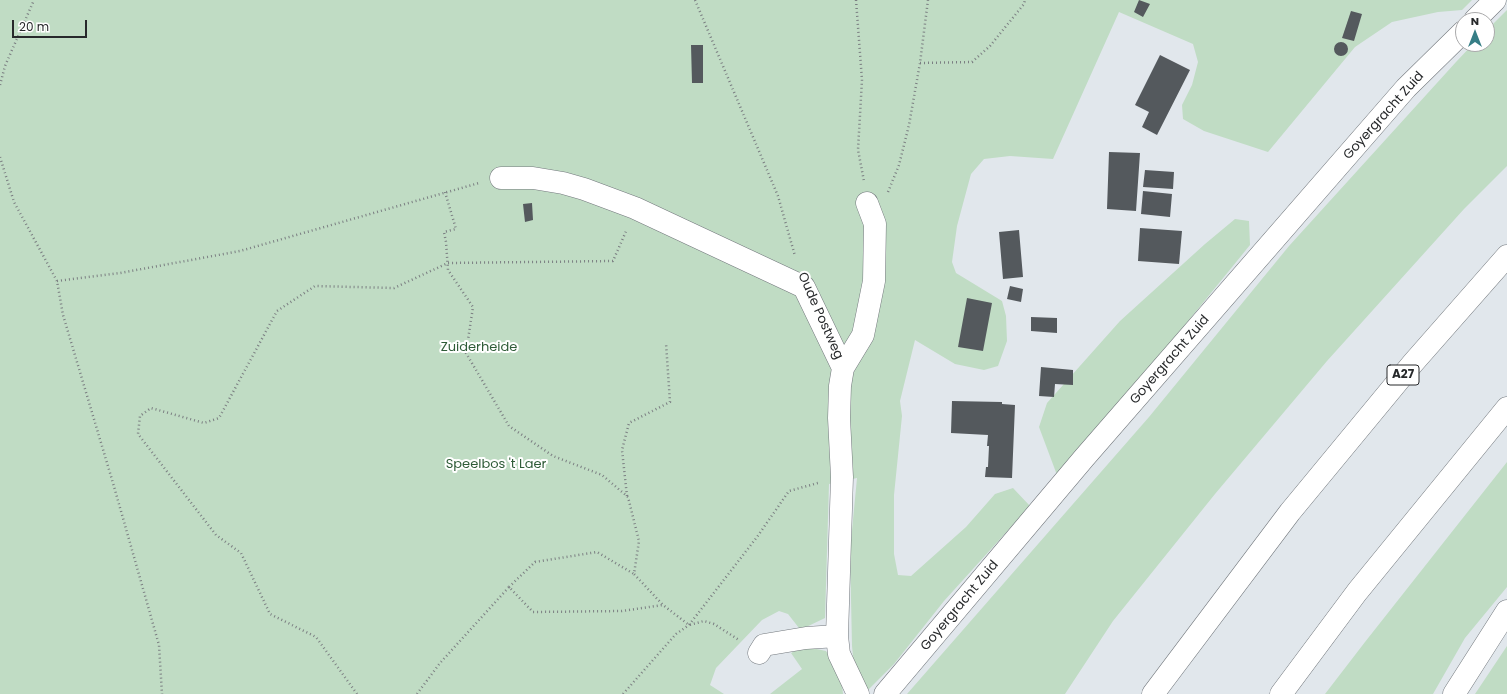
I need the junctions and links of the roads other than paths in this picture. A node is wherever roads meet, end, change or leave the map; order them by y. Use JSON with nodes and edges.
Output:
{"nodes":[{"id":1,"x":1495,"y":0,"type":"edge"},
{"id":2,"x":1483,"y":12,"type":"edge"},
{"id":3,"x":1455,"y":40,"type":"edge"},
{"id":4,"x":500,"y":178,"type":"road end"},
{"id":5,"x":868,"y":203,"type":"road end"},
{"id":6,"x":1507,"y":256,"type":"edge"},
{"id":7,"x":843,"y":368,"type":"junction"},
{"id":8,"x":1507,"y":408,"type":"edge"},
{"id":9,"x":1507,"y":611,"type":"edge"},
{"id":10,"x":837,"y":636,"type":"junction"},
{"id":11,"x":759,"y":653,"type":"road end"},
{"id":12,"x":858,"y":694,"type":"edge"},
{"id":13,"x":885,"y":694,"type":"edge"},
{"id":14,"x":1153,"y":694,"type":"edge"},
{"id":15,"x":1281,"y":694,"type":"edge"},
{"id":16,"x":1454,"y":694,"type":"edge"}],
"edges":[{"from":1,"to":2,"type":"main road"},
{"from":3,"to":13,"type":"main road","name":"Goyergracht Zuid"},
{"from":4,"to":7,"type":"main road","name":"Oude Postweg"},
{"from":5,"to":7,"type":"main road"},
{"from":6,"to":14,"type":"main road","number":"A27"},
{"from":7,"to":10,"type":"main road","name":"Oude Postweg"},
{"from":8,"to":15,"type":"main road"},
{"from":9,"to":16,"type":"main road"},
{"from":10,"to":11,"type":"main road"},
{"from":10,"to":12,"type":"main road","name":"Oude Postweg"}]}
